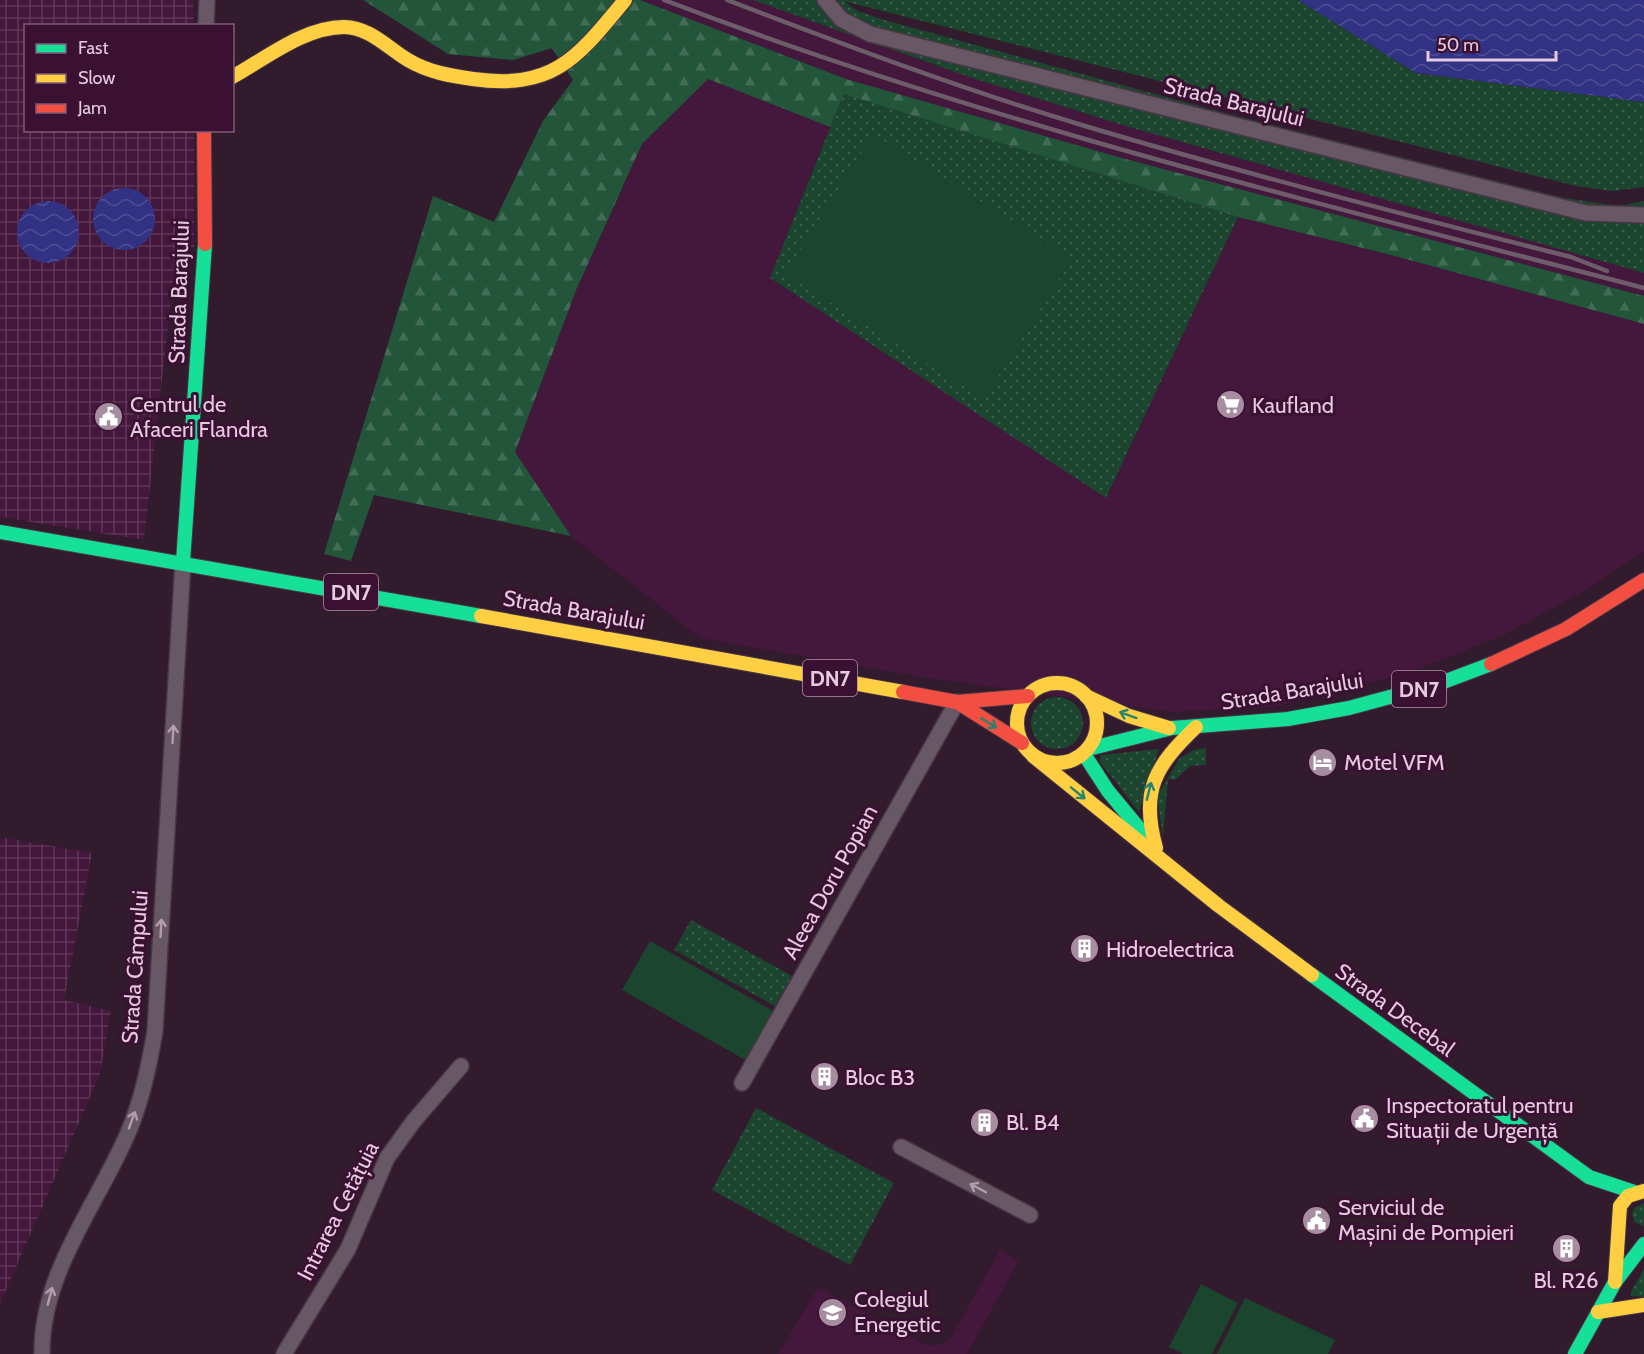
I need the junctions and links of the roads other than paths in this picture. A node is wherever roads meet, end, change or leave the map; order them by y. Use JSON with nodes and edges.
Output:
{"nodes":[{"id":1,"x":207,"y":0,"type":"edge"},
{"id":2,"x":825,"y":0,"type":"edge"},
{"id":3,"x":622,"y":4,"type":"edge"},
{"id":4,"x":206,"y":24,"type":"edge"},
{"id":5,"x":234,"y":76,"type":"edge"},
{"id":6,"x":204,"y":132,"type":"edge"},
{"id":7,"x":1644,"y":215,"type":"edge"},
{"id":8,"x":0,"y":532,"type":"edge"},
{"id":9,"x":183,"y":562,"type":"junction"},
{"id":10,"x":1644,"y":580,"type":"edge"},
{"id":11,"x":1028,"y":696,"type":"junction"},
{"id":12,"x":1086,"y":696,"type":"junction"},
{"id":13,"x":957,"y":702,"type":"junction"},
{"id":14,"x":1196,"y":727,"type":"junction"},
{"id":15,"x":1171,"y":729,"type":"junction"},
{"id":16,"x":1022,"y":743,"type":"junction"},
{"id":17,"x":1086,"y":751,"type":"junction"},
{"id":18,"x":1033,"y":756,"type":"junction"},
{"id":19,"x":1156,"y":848,"type":"junction"},
{"id":20,"x":1179,"y":873,"type":"junction"},
{"id":21,"x":461,"y":1066,"type":"dead end"},
{"id":22,"x":742,"y":1083,"type":"dead end"},
{"id":23,"x":901,"y":1147,"type":"dead end"},
{"id":24,"x":1589,"y":1177,"type":"junction"},
{"id":25,"x":1641,"y":1191,"type":"edge"},
{"id":26,"x":1030,"y":1215,"type":"dead end"},
{"id":27,"x":1619,"y":1217,"type":"junction"},
{"id":28,"x":1644,"y":1241,"type":"edge"},
{"id":29,"x":1615,"y":1282,"type":"junction"},
{"id":30,"x":1644,"y":1305,"type":"edge"},
{"id":31,"x":1598,"y":1312,"type":"junction"},
{"id":32,"x":42,"y":1354,"type":"edge"},
{"id":33,"x":284,"y":1354,"type":"edge"},
{"id":34,"x":1575,"y":1354,"type":"edge"}],
"edges":[{"from":1,"to":4,"type":"street"},
{"from":2,"to":7,"type":"street","name":"Strada Barajului"},
{"from":3,"to":5,"type":"main road"},
{"from":6,"to":9,"type":"main road","name":"Strada Barajului"},
{"from":8,"to":9,"type":"main road","name":"Strada Barajului","number":"DN7"},
{"from":9,"to":13,"type":"main road","name":"Strada Barajului","number":"DN7"},
{"from":32,"to":9,"type":"street","name":"Strada Câmpului","one_way":true},
{"from":10,"to":14,"type":"main road","name":"Strada Barajului","number":"DN7"},
{"from":11,"to":12,"type":"main road","number":"DN7"},
{"from":11,"to":13,"type":"main road","name":"Strada Barajului","number":"DN7"},
{"from":11,"to":16,"type":"main road"},
{"from":15,"to":12,"type":"main road","name":"Strada Barajului","number":"DN7","one_way":true},
{"from":12,"to":17,"type":"main road"},
{"from":13,"to":16,"type":"main road","name":"Strada Barajului","number":"DN7","one_way":true},
{"from":13,"to":22,"type":"street","name":"Aleea Doru Popian"},
{"from":14,"to":15,"type":"main road","name":"Strada Barajului","number":"DN7"},
{"from":19,"to":14,"type":"main road","one_way":true},
{"from":15,"to":17,"type":"main road","name":"Strada Barajului","number":"DN7"},
{"from":16,"to":18,"type":"main road","number":"DN7"},
{"from":17,"to":18,"type":"main road","number":"DN7"},
{"from":17,"to":19,"type":"main road","name":"Strada Decebal"},
{"from":18,"to":20,"type":"main road","name":"Strada Decebal","one_way":true},
{"from":19,"to":20,"type":"main road","name":"Strada Decebal"},
{"from":20,"to":24,"type":"main road","name":"Strada Decebal"},
{"from":21,"to":33,"type":"street","name":"Intrarea Cetățuia"},
{"from":26,"to":23,"type":"street","one_way":true},
{"from":24,"to":25,"type":"main road","name":"Strada Decebal"},
{"from":24,"to":27,"type":"main road","name":"Strada Decebal"},
{"from":25,"to":27,"type":"main road"},
{"from":27,"to":28,"type":"main road","name":"Strada Decebal"},
{"from":27,"to":29,"type":"main road"},
{"from":28,"to":29,"type":"main road"},
{"from":29,"to":31,"type":"main road"},
{"from":30,"to":31,"type":"main road"},
{"from":31,"to":34,"type":"main road"}]}
